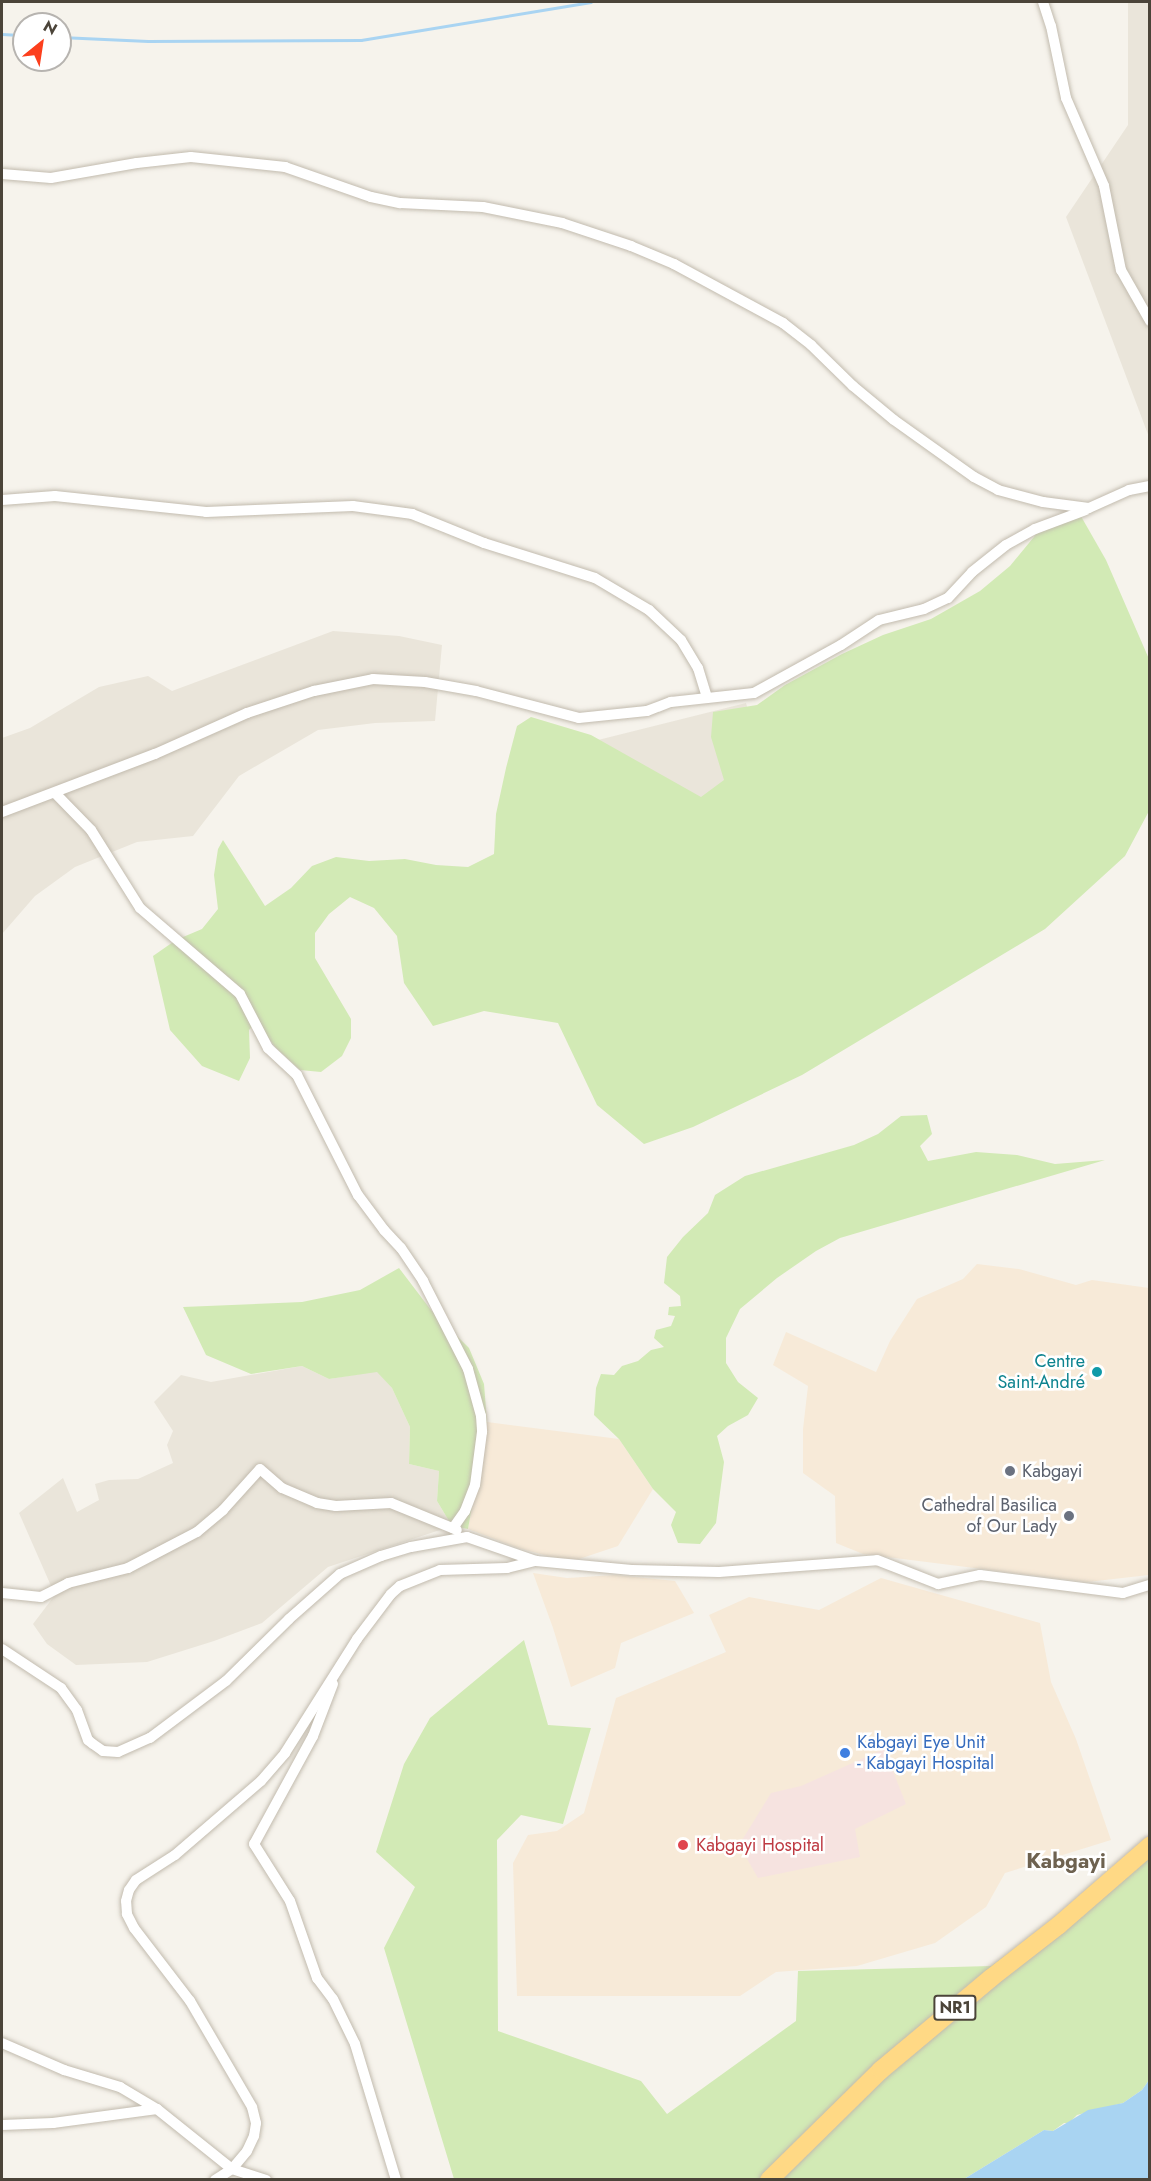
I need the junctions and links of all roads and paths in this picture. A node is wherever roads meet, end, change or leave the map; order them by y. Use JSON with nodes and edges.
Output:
{"nodes":[{"id":1,"x":1043,"y":2,"type":"edge"},
{"id":2,"x":1053,"y":2,"type":"edge"},
{"id":3,"x":1048,"y":15,"type":"junction"},
{"id":4,"x":2,"y":174,"type":"edge"},
{"id":5,"x":1149,"y":321,"type":"edge"},
{"id":6,"x":1149,"y":486,"type":"edge"},
{"id":7,"x":2,"y":500,"type":"edge"},
{"id":8,"x":1089,"y":508,"type":"junction"},
{"id":9,"x":707,"y":698,"type":"junction"},
{"id":10,"x":55,"y":793,"type":"junction"},
{"id":11,"x":2,"y":812,"type":"edge"},
{"id":12,"x":453,"y":1528,"type":"junction"},
{"id":13,"x":467,"y":1537,"type":"junction"},
{"id":14,"x":536,"y":1561,"type":"junction"},
{"id":15,"x":1149,"y":1585,"type":"edge"},
{"id":16,"x":2,"y":1593,"type":"edge"},
{"id":17,"x":2,"y":1649,"type":"edge"},
{"id":18,"x":336,"y":1672,"type":"junction"},
{"id":19,"x":1149,"y":1846,"type":"edge"},
{"id":20,"x":2,"y":2043,"type":"edge"},
{"id":21,"x":157,"y":2109,"type":"junction"},
{"id":22,"x":2,"y":2125,"type":"edge"},
{"id":23,"x":232,"y":2169,"type":"junction"},
{"id":24,"x":215,"y":2180,"type":"edge"},
{"id":25,"x":266,"y":2180,"type":"edge"},
{"id":26,"x":396,"y":2180,"type":"edge"},
{"id":27,"x":769,"y":2180,"type":"edge"}],
"edges":[{"from":1,"to":3,"type":"street"},
{"from":2,"to":3,"type":"street"},
{"from":3,"to":5,"type":"street"},
{"from":4,"to":8,"type":"street"},
{"from":6,"to":8,"type":"street"},
{"from":7,"to":9,"type":"street"},
{"from":8,"to":9,"type":"street"},
{"from":9,"to":10,"type":"street"},
{"from":10,"to":11,"type":"street"},
{"from":10,"to":12,"type":"street"},
{"from":12,"to":13,"type":"street"},
{"from":12,"to":16,"type":"street"},
{"from":13,"to":14,"type":"street"},
{"from":13,"to":17,"type":"street"},
{"from":14,"to":15,"type":"street"},
{"from":14,"to":18,"type":"street"},
{"from":18,"to":23,"type":"street"},
{"from":18,"to":26,"type":"street"},
{"from":19,"to":27,"type":"highway","number":"NR1"},
{"from":20,"to":21,"type":"street"},
{"from":21,"to":22,"type":"street"},
{"from":21,"to":23,"type":"street"},
{"from":23,"to":24,"type":"street"},
{"from":23,"to":25,"type":"street"}]}
